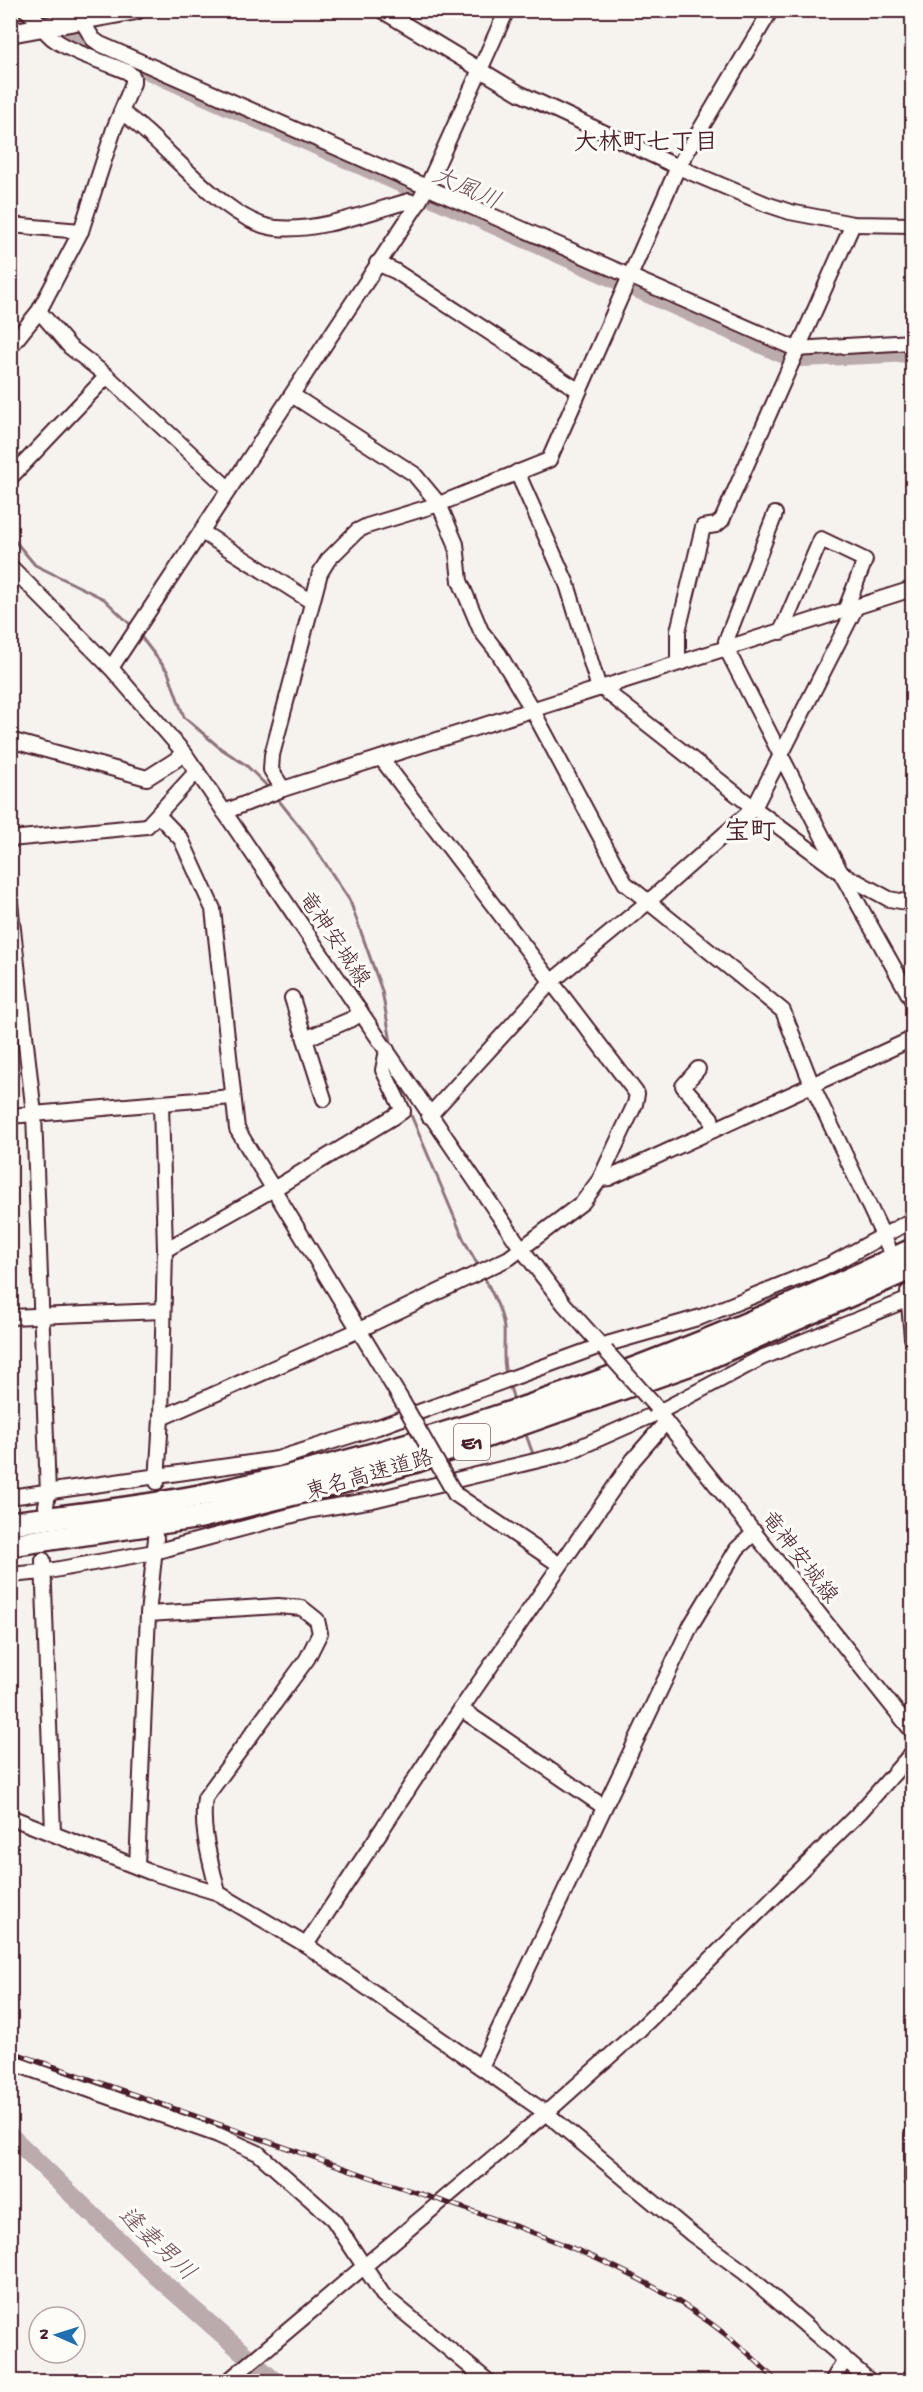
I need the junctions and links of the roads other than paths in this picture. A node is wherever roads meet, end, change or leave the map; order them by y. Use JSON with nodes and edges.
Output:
{"nodes":[{"id":1,"x":26,"y":10,"type":"edge"},
{"id":2,"x":136,"y":10,"type":"edge"},
{"id":3,"x":381,"y":10,"type":"edge"},
{"id":4,"x":507,"y":10,"type":"edge"},
{"id":5,"x":771,"y":10,"type":"edge"},
{"id":6,"x":82,"y":21,"type":"junction"},
{"id":7,"x":41,"y":29,"type":"junction"},
{"id":8,"x":10,"y":33,"type":"edge"},
{"id":9,"x":480,"y":71,"type":"junction"},
{"id":10,"x":121,"y":112,"type":"junction"},
{"id":11,"x":678,"y":167,"type":"junction"},
{"id":12,"x":427,"y":187,"type":"junction"},
{"id":13,"x":417,"y":205,"type":"junction"},
{"id":14,"x":853,"y":224,"type":"junction"},
{"id":15,"x":10,"y":225,"type":"edge"},
{"id":16,"x":912,"y":225,"type":"edge"},
{"id":17,"x":81,"y":231,"type":"junction"},
{"id":18,"x":377,"y":263,"type":"junction"},
{"id":19,"x":629,"y":275,"type":"junction"},
{"id":20,"x":39,"y":311,"type":"junction"},
{"id":21,"x":912,"y":342,"type":"edge"},
{"id":22,"x":10,"y":347,"type":"edge"},
{"id":23,"x":796,"y":349,"type":"junction"},
{"id":24,"x":107,"y":376,"type":"junction"},
{"id":25,"x":578,"y":390,"type":"junction"},
{"id":26,"x":292,"y":395,"type":"junction"},
{"id":27,"x":517,"y":472,"type":"junction"},
{"id":28,"x":10,"y":478,"type":"edge"},
{"id":29,"x":228,"y":488,"type":"junction"},
{"id":30,"x":439,"y":504,"type":"junction"},
{"id":31,"x":775,"y":514,"type":"dead end"},
{"id":32,"x":202,"y":532,"type":"junction"},
{"id":33,"x":10,"y":566,"type":"edge"},
{"id":34,"x":912,"y":589,"type":"edge"},
{"id":35,"x":312,"y":602,"type":"junction"},
{"id":36,"x":850,"y":609,"type":"junction"},
{"id":37,"x":781,"y":632,"type":"junction"},
{"id":38,"x":726,"y":648,"type":"junction"},
{"id":39,"x":678,"y":663,"type":"junction"},
{"id":40,"x":111,"y":668,"type":"junction"},
{"id":41,"x":602,"y":688,"type":"junction"},
{"id":42,"x":533,"y":711,"type":"junction"},
{"id":43,"x":10,"y":740,"type":"edge"},
{"id":44,"x":185,"y":754,"type":"junction"},
{"id":45,"x":780,"y":756,"type":"junction"},
{"id":46,"x":381,"y":758,"type":"junction"},
{"id":47,"x":197,"y":771,"type":"junction"},
{"id":48,"x":283,"y":789,"type":"junction"},
{"id":49,"x":754,"y":808,"type":"junction"},
{"id":50,"x":224,"y":812,"type":"junction"},
{"id":51,"x":158,"y":815,"type":"junction"},
{"id":52,"x":10,"y":839,"type":"edge"},
{"id":53,"x":841,"y":873,"type":"junction"},
{"id":54,"x":648,"y":902,"type":"junction"},
{"id":55,"x":10,"y":903,"type":"edge"},
{"id":56,"x":912,"y":903,"type":"edge"},
{"id":57,"x":15,"y":978,"type":"edge"},
{"id":58,"x":551,"y":982,"type":"junction"},
{"id":59,"x":292,"y":998,"type":"dead end"},
{"id":60,"x":912,"y":1000,"type":"edge"},
{"id":61,"x":360,"y":1011,"type":"junction"},
{"id":62,"x":305,"y":1039,"type":"junction"},
{"id":63,"x":912,"y":1039,"type":"edge"},
{"id":64,"x":387,"y":1050,"type":"junction"},
{"id":65,"x":698,"y":1069,"type":"dead end"},
{"id":66,"x":812,"y":1085,"type":"junction"},
{"id":67,"x":232,"y":1097,"type":"junction"},
{"id":68,"x":324,"y":1100,"type":"dead end"},
{"id":69,"x":161,"y":1104,"type":"junction"},
{"id":70,"x":34,"y":1114,"type":"junction"},
{"id":71,"x":10,"y":1116,"type":"edge"},
{"id":72,"x":429,"y":1116,"type":"junction"},
{"id":73,"x":713,"y":1130,"type":"junction"},
{"id":74,"x":600,"y":1179,"type":"junction"},
{"id":75,"x":272,"y":1190,"type":"junction"},
{"id":76,"x":912,"y":1220,"type":"edge"},
{"id":77,"x":885,"y":1241,"type":"junction"},
{"id":78,"x":521,"y":1248,"type":"junction"},
{"id":79,"x":165,"y":1250,"type":"junction"},
{"id":80,"x":912,"y":1250,"type":"edge"},
{"id":81,"x":912,"y":1268,"type":"edge"},
{"id":82,"x":910,"y":1297,"type":"edge"},
{"id":83,"x":162,"y":1311,"type":"junction"},
{"id":84,"x":42,"y":1316,"type":"junction"},
{"id":85,"x":10,"y":1317,"type":"edge"},
{"id":86,"x":359,"y":1330,"type":"junction"},
{"id":87,"x":912,"y":1338,"type":"edge"},
{"id":88,"x":603,"y":1348,"type":"junction"},
{"id":89,"x":660,"y":1414,"type":"junction"},
{"id":90,"x":161,"y":1418,"type":"junction"},
{"id":91,"x":157,"y":1479,"type":"junction"},
{"id":92,"x":10,"y":1497,"type":"edge"},
{"id":93,"x":47,"y":1500,"type":"junction"},
{"id":94,"x":10,"y":1523,"type":"edge"},
{"id":95,"x":755,"y":1532,"type":"junction"},
{"id":96,"x":10,"y":1545,"type":"edge"},
{"id":97,"x":155,"y":1545,"type":"junction"},
{"id":98,"x":560,"y":1565,"type":"junction"},
{"id":99,"x":43,"y":1566,"type":"junction"},
{"id":100,"x":10,"y":1575,"type":"edge"},
{"id":101,"x":148,"y":1614,"type":"junction"},
{"id":102,"x":461,"y":1709,"type":"junction"},
{"id":103,"x":912,"y":1731,"type":"edge"},
{"id":104,"x":912,"y":1753,"type":"edge"},
{"id":105,"x":604,"y":1807,"type":"junction"},
{"id":106,"x":10,"y":1817,"type":"edge"},
{"id":107,"x":53,"y":1832,"type":"junction"},
{"id":108,"x":137,"y":1866,"type":"junction"},
{"id":109,"x":218,"y":1893,"type":"junction"},
{"id":110,"x":306,"y":1945,"type":"junction"},
{"id":111,"x":10,"y":2062,"type":"edge"},
{"id":112,"x":481,"y":2067,"type":"junction"},
{"id":113,"x":546,"y":2113,"type":"junction"},
{"id":114,"x":912,"y":2134,"type":"edge"},
{"id":115,"x":912,"y":2173,"type":"edge"},
{"id":116,"x":364,"y":2267,"type":"junction"},
{"id":117,"x":845,"y":2359,"type":"junction"},
{"id":118,"x":912,"y":2375,"type":"edge"},
{"id":119,"x":227,"y":2382,"type":"edge"},
{"id":120,"x":489,"y":2382,"type":"edge"},
{"id":121,"x":832,"y":2382,"type":"edge"},
{"id":122,"x":871,"y":2382,"type":"edge"},
{"id":123,"x":909,"y":2382,"type":"edge"}],
"edges":[{"from":1,"to":7,"type":"street"},
{"from":2,"to":6,"type":"main road"},
{"from":3,"to":9,"type":"street"},
{"from":4,"to":9,"type":"street"},
{"from":5,"to":11,"type":"street"},
{"from":6,"to":7,"type":"main road"},
{"from":6,"to":12,"type":"street"},
{"from":7,"to":8,"type":"main road"},
{"from":7,"to":10,"type":"street"},
{"from":9,"to":11,"type":"street"},
{"from":9,"to":12,"type":"street"},
{"from":10,"to":13,"type":"street"},
{"from":10,"to":17,"type":"street"},
{"from":11,"to":14,"type":"street"},
{"from":11,"to":19,"type":"street"},
{"from":12,"to":13,"type":"street"},
{"from":12,"to":19,"type":"street"},
{"from":13,"to":18,"type":"street"},
{"from":14,"to":16,"type":"street"},
{"from":14,"to":23,"type":"street"},
{"from":15,"to":17,"type":"street"},
{"from":17,"to":20,"type":"street"},
{"from":18,"to":25,"type":"street"},
{"from":18,"to":26,"type":"street"},
{"from":19,"to":23,"type":"street"},
{"from":19,"to":25,"type":"street"},
{"from":20,"to":22,"type":"street"},
{"from":20,"to":24,"type":"street"},
{"from":21,"to":23,"type":"street"},
{"from":23,"to":39,"type":"street"},
{"from":24,"to":28,"type":"street"},
{"from":24,"to":29,"type":"street"},
{"from":25,"to":27,"type":"street"},
{"from":26,"to":29,"type":"street"},
{"from":26,"to":30,"type":"street"},
{"from":27,"to":30,"type":"street"},
{"from":27,"to":41,"type":"street"},
{"from":29,"to":32,"type":"street"},
{"from":30,"to":35,"type":"street"},
{"from":30,"to":42,"type":"street"},
{"from":31,"to":38,"type":"street"},
{"from":32,"to":35,"type":"street"},
{"from":32,"to":40,"type":"street"},
{"from":33,"to":40,"type":"street","name":"竜神安城線"},
{"from":34,"to":36,"type":"street"},
{"from":35,"to":48,"type":"street"},
{"from":36,"to":37,"type":"street"},
{"from":36,"to":37,"type":"street"},
{"from":36,"to":45,"type":"street"},
{"from":37,"to":38,"type":"street"},
{"from":38,"to":39,"type":"street"},
{"from":38,"to":45,"type":"street"},
{"from":39,"to":41,"type":"street"},
{"from":40,"to":44,"type":"street","name":"竜神安城線"},
{"from":41,"to":42,"type":"street"},
{"from":41,"to":49,"type":"street"},
{"from":42,"to":46,"type":"street"},
{"from":42,"to":54,"type":"street"},
{"from":43,"to":44,"type":"street"},
{"from":44,"to":47,"type":"street","name":"竜神安城線"},
{"from":45,"to":49,"type":"street"},
{"from":45,"to":53,"type":"street"},
{"from":46,"to":48,"type":"street"},
{"from":46,"to":58,"type":"street"},
{"from":47,"to":50,"type":"street","name":"竜神安城線"},
{"from":47,"to":51,"type":"street"},
{"from":48,"to":50,"type":"street"},
{"from":49,"to":53,"type":"street"},
{"from":49,"to":54,"type":"street"},
{"from":50,"to":61,"type":"street","name":"竜神安城線"},
{"from":51,"to":52,"type":"street"},
{"from":51,"to":67,"type":"street"},
{"from":53,"to":56,"type":"street"},
{"from":53,"to":60,"type":"street"},
{"from":54,"to":58,"type":"street"},
{"from":54,"to":66,"type":"street"},
{"from":55,"to":57,"type":"street"},
{"from":57,"to":70,"type":"street"},
{"from":58,"to":72,"type":"street"},
{"from":58,"to":74,"type":"street"},
{"from":59,"to":62,"type":"street"},
{"from":61,"to":62,"type":"street"},
{"from":61,"to":64,"type":"street","name":"竜神安城線"},
{"from":62,"to":68,"type":"street"},
{"from":63,"to":66,"type":"street"},
{"from":64,"to":72,"type":"street","name":"竜神安城線"},
{"from":64,"to":75,"type":"street"},
{"from":65,"to":73,"type":"street"},
{"from":66,"to":73,"type":"street"},
{"from":66,"to":77,"type":"street"},
{"from":67,"to":69,"type":"street"},
{"from":67,"to":75,"type":"street"},
{"from":69,"to":70,"type":"street"},
{"from":69,"to":79,"type":"street"},
{"from":70,"to":71,"type":"street"},
{"from":70,"to":84,"type":"street"},
{"from":72,"to":78,"type":"street","name":"竜神安城線"},
{"from":73,"to":74,"type":"street"},
{"from":74,"to":78,"type":"street"},
{"from":75,"to":79,"type":"street"},
{"from":75,"to":86,"type":"street"},
{"from":76,"to":77,"type":"street"},
{"from":77,"to":88,"type":"street"},
{"from":78,"to":86,"type":"street"},
{"from":78,"to":88,"type":"street","name":"竜神安城線"},
{"from":79,"to":83,"type":"street"},
{"from":80,"to":94,"type":"highway","name":"東名高速道路","number":"E1"},
{"from":81,"to":96,"type":"highway","name":"東名高速道路","number":"E1"},
{"from":82,"to":87,"type":"street"},
{"from":82,"to":89,"type":"street"},
{"from":83,"to":84,"type":"street"},
{"from":83,"to":90,"type":"street"},
{"from":84,"to":85,"type":"street"},
{"from":84,"to":93,"type":"street"},
{"from":86,"to":90,"type":"street"},
{"from":86,"to":98,"type":"street","bridge":true},
{"from":88,"to":89,"type":"street","name":"竜神安城線","bridge":true},
{"from":88,"to":91,"type":"street"},
{"from":89,"to":95,"type":"street","name":"竜神安城線"},
{"from":89,"to":97,"type":"street"},
{"from":89,"to":98,"type":"street"},
{"from":90,"to":91,"type":"street"},
{"from":91,"to":93,"type":"street"},
{"from":92,"to":93,"type":"street"},
{"from":95,"to":103,"type":"street","name":"竜神安城線"},
{"from":95,"to":105,"type":"street"},
{"from":97,"to":99,"type":"street"},
{"from":97,"to":101,"type":"street"},
{"from":98,"to":102,"type":"street"},
{"from":99,"to":100,"type":"street"},
{"from":99,"to":107,"type":"street"},
{"from":101,"to":108,"type":"street"},
{"from":101,"to":109,"type":"street"},
{"from":102,"to":105,"type":"street"},
{"from":102,"to":110,"type":"street"},
{"from":104,"to":113,"type":"street"},
{"from":105,"to":112,"type":"street"},
{"from":106,"to":107,"type":"street"},
{"from":107,"to":108,"type":"street"},
{"from":108,"to":109,"type":"street"},
{"from":109,"to":110,"type":"street"},
{"from":110,"to":112,"type":"street"},
{"from":111,"to":116,"type":"street"},
{"from":112,"to":113,"type":"street"},
{"from":113,"to":116,"type":"street"},
{"from":113,"to":117,"type":"street"},
{"from":114,"to":115,"type":"street"},
{"from":116,"to":119,"type":"street"},
{"from":116,"to":120,"type":"street"},
{"from":117,"to":121,"type":"street"},
{"from":117,"to":122,"type":"street"},
{"from":118,"to":123,"type":"street"}]}
